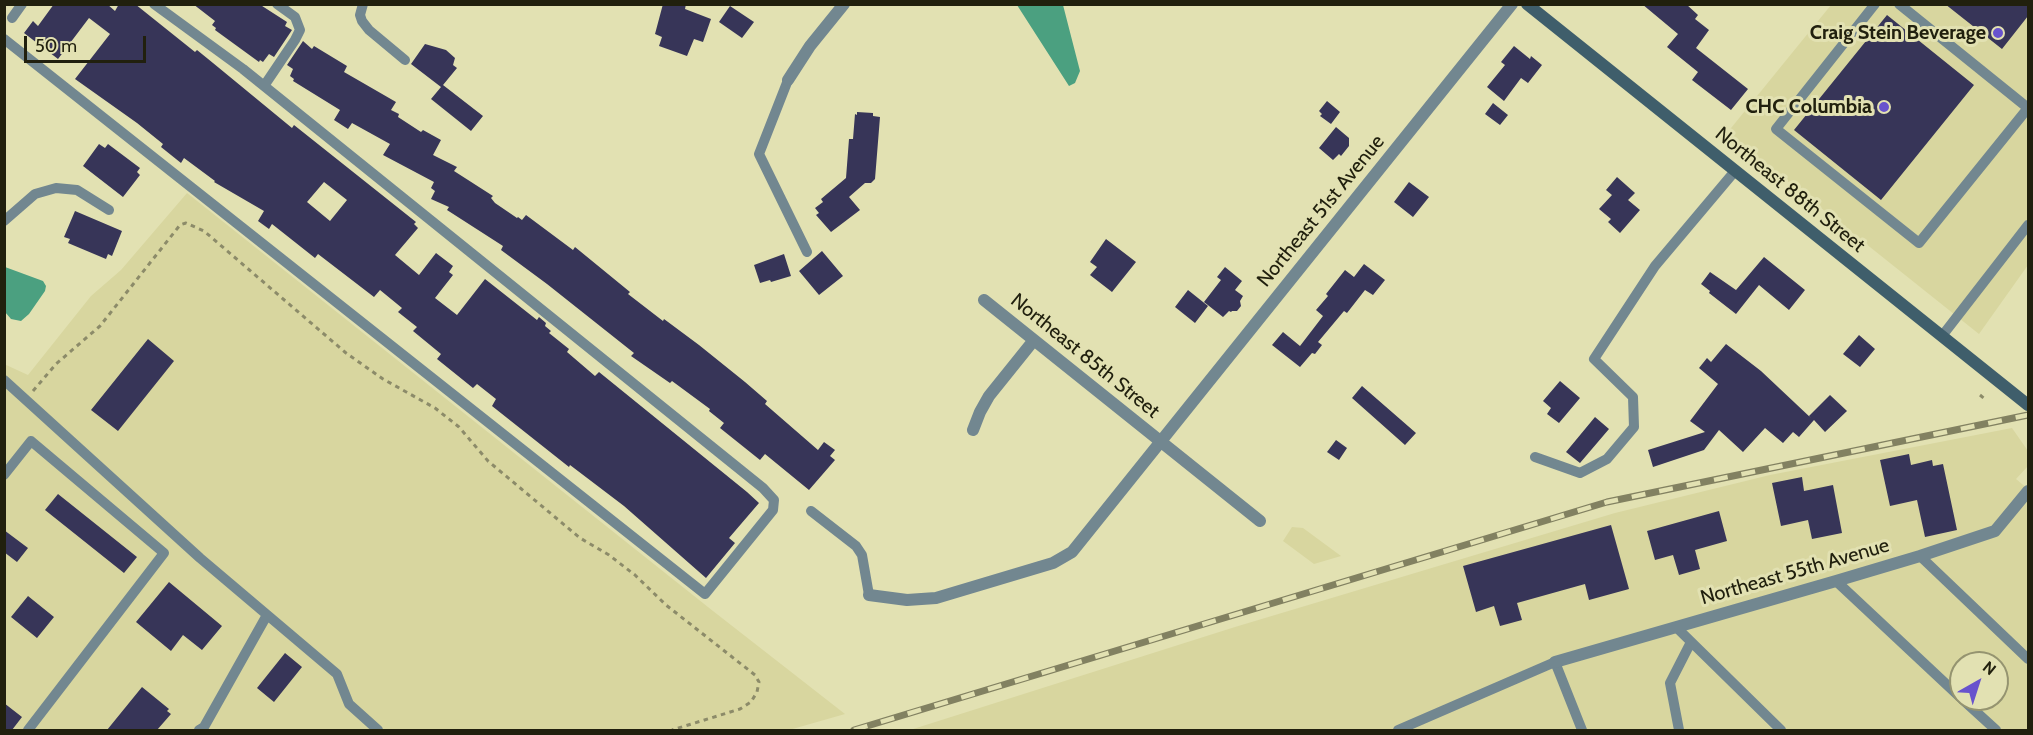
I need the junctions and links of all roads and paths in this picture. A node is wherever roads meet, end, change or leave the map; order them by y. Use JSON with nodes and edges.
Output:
{"nodes":[{"id":1,"x":22,"y":4,"type":"edge"},
{"id":2,"x":154,"y":4,"type":"edge"},
{"id":3,"x":277,"y":4,"type":"edge"},
{"id":4,"x":363,"y":4,"type":"edge"},
{"id":5,"x":844,"y":4,"type":"edge"},
{"id":6,"x":1512,"y":4,"type":"edge"},
{"id":7,"x":1527,"y":4,"type":"edge"},
{"id":8,"x":1875,"y":4,"type":"edge"},
{"id":9,"x":1899,"y":4,"type":"edge"},
{"id":10,"x":12,"y":18,"type":"dead end"},
{"id":11,"x":4,"y":39,"type":"edge"},
{"id":12,"x":405,"y":60,"type":"dead end"},
{"id":13,"x":788,"y":80,"type":"joint"},
{"id":14,"x":264,"y":86,"type":"junction"},
{"id":15,"x":1735,"y":171,"type":"junction"},
{"id":16,"x":109,"y":210,"type":"dead end"},
{"id":17,"x":4,"y":221,"type":"edge"},
{"id":18,"x":2028,"y":225,"type":"edge"},
{"id":19,"x":807,"y":252,"type":"dead end"},
{"id":20,"x":984,"y":300,"type":"dead end"},
{"id":21,"x":1942,"y":336,"type":"junction"},
{"id":22,"x":1034,"y":340,"type":"junction"},
{"id":23,"x":4,"y":380,"type":"edge"},
{"id":24,"x":1980,"y":395,"type":"dead end"},
{"id":25,"x":26,"y":399,"type":"junction"},
{"id":26,"x":1986,"y":400,"type":"dead end"},
{"id":27,"x":2028,"y":405,"type":"edge"},
{"id":28,"x":973,"y":430,"type":"dead end"},
{"id":29,"x":1162,"y":442,"type":"junction"},
{"id":30,"x":1535,"y":457,"type":"dead end"},
{"id":31,"x":4,"y":475,"type":"edge"},
{"id":32,"x":2028,"y":491,"type":"edge"},
{"id":33,"x":811,"y":511,"type":"dead end"},
{"id":34,"x":1260,"y":521,"type":"dead end"},
{"id":35,"x":177,"y":537,"type":"junction"},
{"id":36,"x":164,"y":553,"type":"junction"},
{"id":37,"x":1920,"y":556,"type":"junction"},
{"id":38,"x":1836,"y":581,"type":"junction"},
{"id":39,"x":869,"y":595,"type":"joint"},
{"id":40,"x":267,"y":615,"type":"junction"},
{"id":41,"x":1676,"y":627,"type":"junction"},
{"id":42,"x":1691,"y":642,"type":"junction"},
{"id":43,"x":2028,"y":659,"type":"edge"},
{"id":44,"x":1555,"y":662,"type":"junction"},
{"id":45,"x":1949,"y":686,"type":"edge"},
{"id":46,"x":1976,"y":711,"type":"edge"},
{"id":47,"x":28,"y":730,"type":"edge"},
{"id":48,"x":199,"y":730,"type":"edge"},
{"id":49,"x":378,"y":730,"type":"edge"},
{"id":50,"x":672,"y":730,"type":"edge"},
{"id":51,"x":1398,"y":730,"type":"edge"},
{"id":52,"x":1582,"y":730,"type":"edge"},
{"id":53,"x":1679,"y":730,"type":"edge"},
{"id":54,"x":1781,"y":730,"type":"edge"},
{"id":55,"x":1996,"y":730,"type":"edge"}],
"edges":[{"from":1,"to":10,"type":"lane"},
{"from":2,"to":14,"type":"lane"},
{"from":3,"to":14,"type":"lane"},
{"from":4,"to":12,"type":"lane"},
{"from":5,"to":13,"type":"street"},
{"from":6,"to":29,"type":"street","name":"Northeast 51st Avenue"},
{"from":7,"to":15,"type":"main road","name":"Northeast 88th Street"},
{"from":8,"to":9,"type":"lane"},
{"from":11,"to":14,"type":"lane"},
{"from":13,"to":19,"type":"lane"},
{"from":15,"to":21,"type":"main road","name":"Northeast 88th Street"},
{"from":15,"to":30,"type":"lane"},
{"from":16,"to":17,"type":"lane"},
{"from":18,"to":21,"type":"lane"},
{"from":20,"to":22,"type":"street","name":"Northeast 85th Street"},
{"from":21,"to":27,"type":"main road","name":"Northeast 88th Street"},
{"from":22,"to":28,"type":"street"},
{"from":22,"to":29,"type":"street","name":"Northeast 85th Street"},
{"from":23,"to":25,"type":"lane"},
{"from":24,"to":26,"type":"path"},
{"from":25,"to":35,"type":"lane"},
{"from":25,"to":50,"type":"path"},
{"from":29,"to":34,"type":"street","name":"Northeast 85th Street"},
{"from":29,"to":39,"type":"street","name":"Northeast 51st Avenue"},
{"from":31,"to":36,"type":"lane"},
{"from":32,"to":37,"type":"street","name":"Northeast 55th Avenue"},
{"from":33,"to":39,"type":"lane"},
{"from":35,"to":36,"type":"lane"},
{"from":35,"to":40,"type":"lane"},
{"from":36,"to":47,"type":"lane"},
{"from":37,"to":38,"type":"street","name":"Northeast 55th Avenue"},
{"from":37,"to":43,"type":"lane"},
{"from":38,"to":41,"type":"street","name":"Northeast 55th Avenue"},
{"from":38,"to":45,"type":"lane"},
{"from":40,"to":48,"type":"lane"},
{"from":40,"to":49,"type":"lane"},
{"from":41,"to":42,"type":"lane"},
{"from":41,"to":44,"type":"street","name":"Northeast 55th Avenue"},
{"from":42,"to":53,"type":"lane"},
{"from":42,"to":54,"type":"lane"},
{"from":44,"to":51,"type":"lane"},
{"from":44,"to":52,"type":"lane"},
{"from":46,"to":55,"type":"lane"}]}
